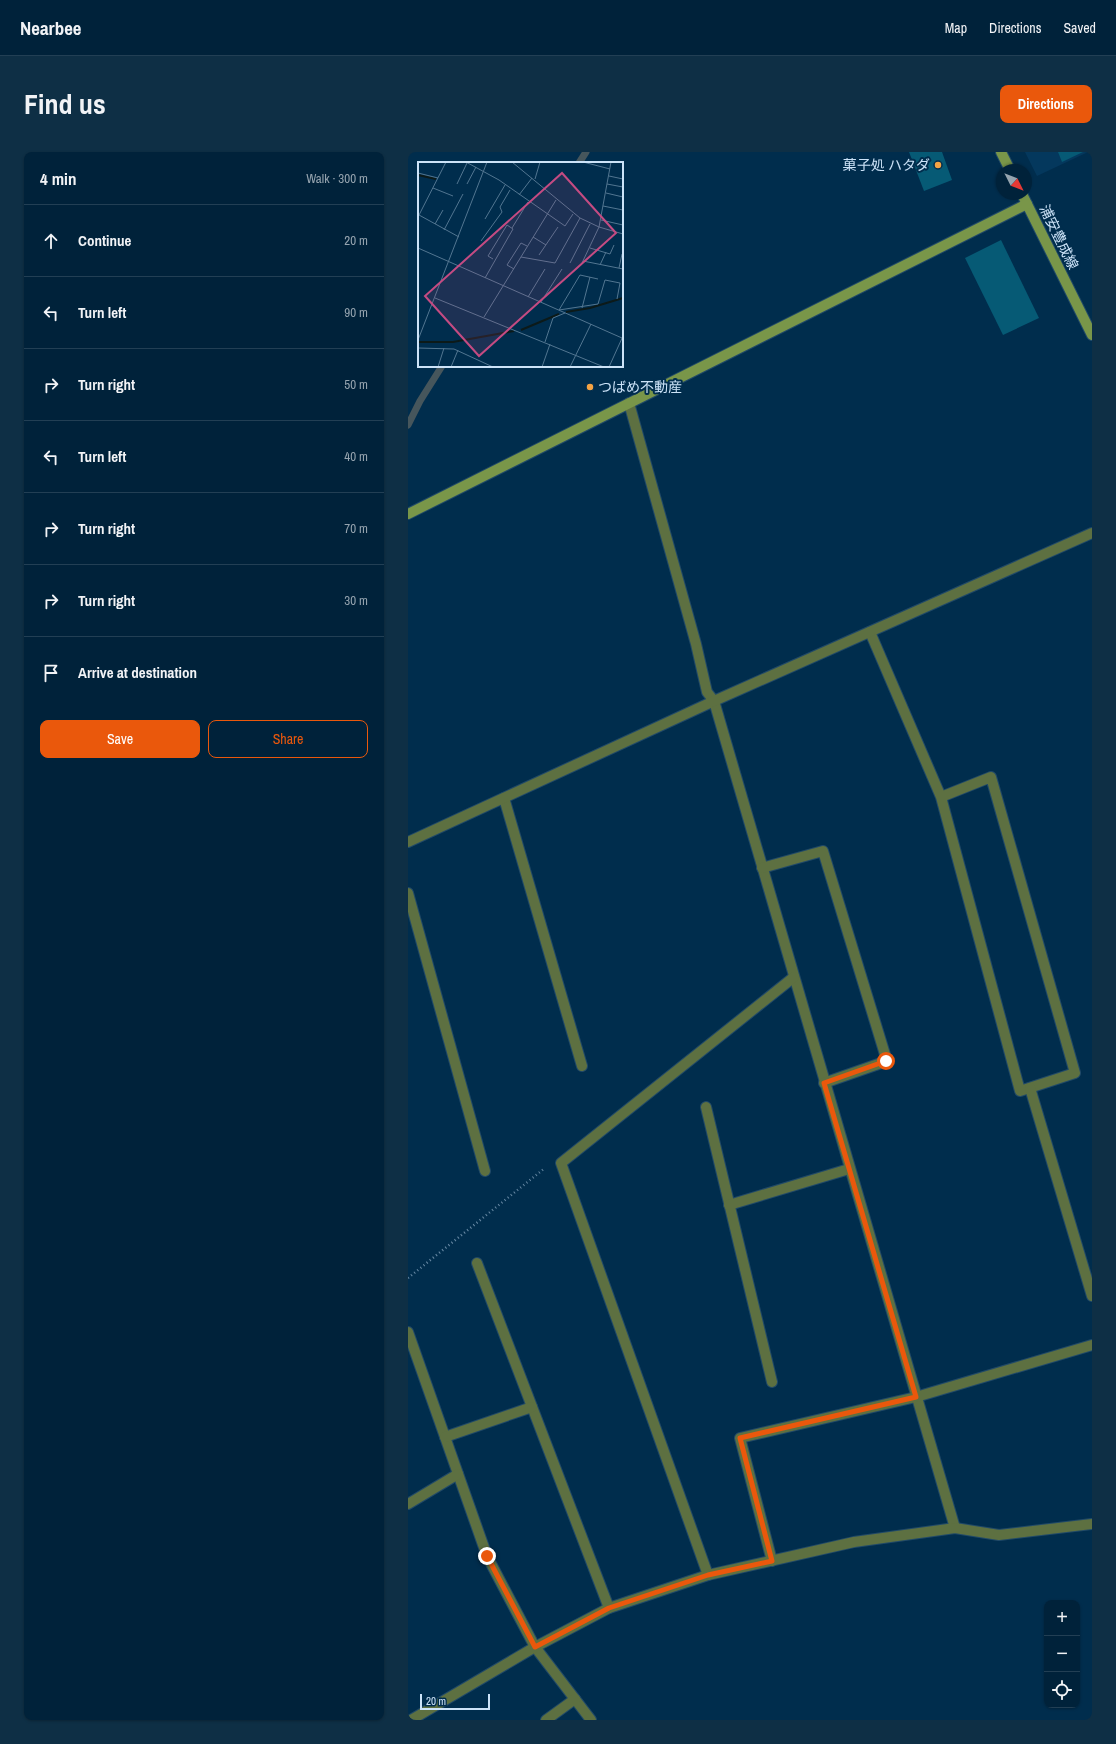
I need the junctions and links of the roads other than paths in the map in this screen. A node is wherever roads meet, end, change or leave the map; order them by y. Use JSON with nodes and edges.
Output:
{"nodes":[{"id":1,"x":1001,"y":152,"type":"edge"},
{"id":2,"x":1007,"y":164,"type":"edge"},
{"id":3,"x":1024,"y":200,"type":"edge"},
{"id":4,"x":1026,"y":204,"type":"junction"},
{"id":5,"x":1092,"y":335,"type":"edge"},
{"id":6,"x":629,"y":403,"type":"junction"},
{"id":7,"x":408,"y":514,"type":"edge"},
{"id":8,"x":1092,"y":533,"type":"edge"},
{"id":9,"x":870,"y":632,"type":"junction"},
{"id":10,"x":714,"y":701,"type":"junction"},
{"id":11,"x":941,"y":797,"type":"junction"},
{"id":12,"x":504,"y":798,"type":"junction"},
{"id":13,"x":408,"y":842,"type":"edge"},
{"id":14,"x":762,"y":868,"type":"junction"},
{"id":15,"x":408,"y":893,"type":"edge"},
{"id":16,"x":794,"y":977,"type":"junction"},
{"id":17,"x":582,"y":1066,"type":"dead end"},
{"id":18,"x":824,"y":1083,"type":"junction"},
{"id":19,"x":1030,"y":1088,"type":"junction"},
{"id":20,"x":706,"y":1107,"type":"dead end"},
{"id":21,"x":850,"y":1169,"type":"junction"},
{"id":22,"x":485,"y":1171,"type":"dead end"},
{"id":23,"x":730,"y":1205,"type":"junction"},
{"id":24,"x":477,"y":1263,"type":"dead end"},
{"id":25,"x":1092,"y":1296,"type":"edge"},
{"id":26,"x":408,"y":1332,"type":"edge"},
{"id":27,"x":1092,"y":1345,"type":"edge"},
{"id":28,"x":411,"y":1353,"type":"edge"},
{"id":29,"x":772,"y":1382,"type":"dead end"},
{"id":30,"x":916,"y":1397,"type":"junction"},
{"id":31,"x":532,"y":1407,"type":"junction"},
{"id":32,"x":445,"y":1437,"type":"junction"},
{"id":33,"x":458,"y":1474,"type":"junction"},
{"id":34,"x":408,"y":1504,"type":"edge"},
{"id":35,"x":1092,"y":1524,"type":"edge"},
{"id":36,"x":955,"y":1528,"type":"junction"},
{"id":37,"x":772,"y":1561,"type":"junction"},
{"id":38,"x":708,"y":1575,"type":"junction"},
{"id":39,"x":609,"y":1608,"type":"junction"},
{"id":40,"x":535,"y":1647,"type":"junction"},
{"id":41,"x":575,"y":1700,"type":"junction"},
{"id":42,"x":411,"y":1720,"type":"edge"},
{"id":43,"x":546,"y":1720,"type":"edge"},
{"id":44,"x":591,"y":1720,"type":"edge"}],
"edges":[{"from":1,"to":2,"type":"street"},
{"from":3,"to":4,"type":"street","name":"浦安豊成線"},
{"from":4,"to":5,"type":"street","name":"浦安豊成線"},
{"from":4,"to":6,"type":"street"},
{"from":6,"to":7,"type":"street"},
{"from":6,"to":10,"type":"street"},
{"from":8,"to":9,"type":"street"},
{"from":9,"to":10,"type":"street"},
{"from":9,"to":11,"type":"street"},
{"from":10,"to":12,"type":"street"},
{"from":10,"to":14,"type":"street"},
{"from":11,"to":19,"type":"street"},
{"from":11,"to":19,"type":"street"},
{"from":12,"to":13,"type":"street"},
{"from":12,"to":17,"type":"street"},
{"from":14,"to":16,"type":"street"},
{"from":14,"to":18,"type":"street"},
{"from":15,"to":22,"type":"street"},
{"from":16,"to":18,"type":"street"},
{"from":16,"to":38,"type":"street"},
{"from":18,"to":21,"type":"street"},
{"from":19,"to":25,"type":"street"},
{"from":20,"to":23,"type":"street"},
{"from":21,"to":23,"type":"street"},
{"from":21,"to":30,"type":"street"},
{"from":23,"to":29,"type":"street"},
{"from":24,"to":31,"type":"street"},
{"from":26,"to":28,"type":"street"},
{"from":27,"to":30,"type":"street"},
{"from":28,"to":32,"type":"street"},
{"from":30,"to":36,"type":"street"},
{"from":30,"to":37,"type":"street"},
{"from":31,"to":32,"type":"street"},
{"from":31,"to":39,"type":"street"},
{"from":32,"to":33,"type":"street"},
{"from":33,"to":34,"type":"street"},
{"from":33,"to":40,"type":"street"},
{"from":35,"to":36,"type":"street"},
{"from":36,"to":37,"type":"street"},
{"from":37,"to":38,"type":"street"},
{"from":38,"to":39,"type":"street"},
{"from":39,"to":40,"type":"street"},
{"from":40,"to":41,"type":"street"},
{"from":40,"to":42,"type":"street"},
{"from":41,"to":43,"type":"street"},
{"from":41,"to":44,"type":"street"}]}
